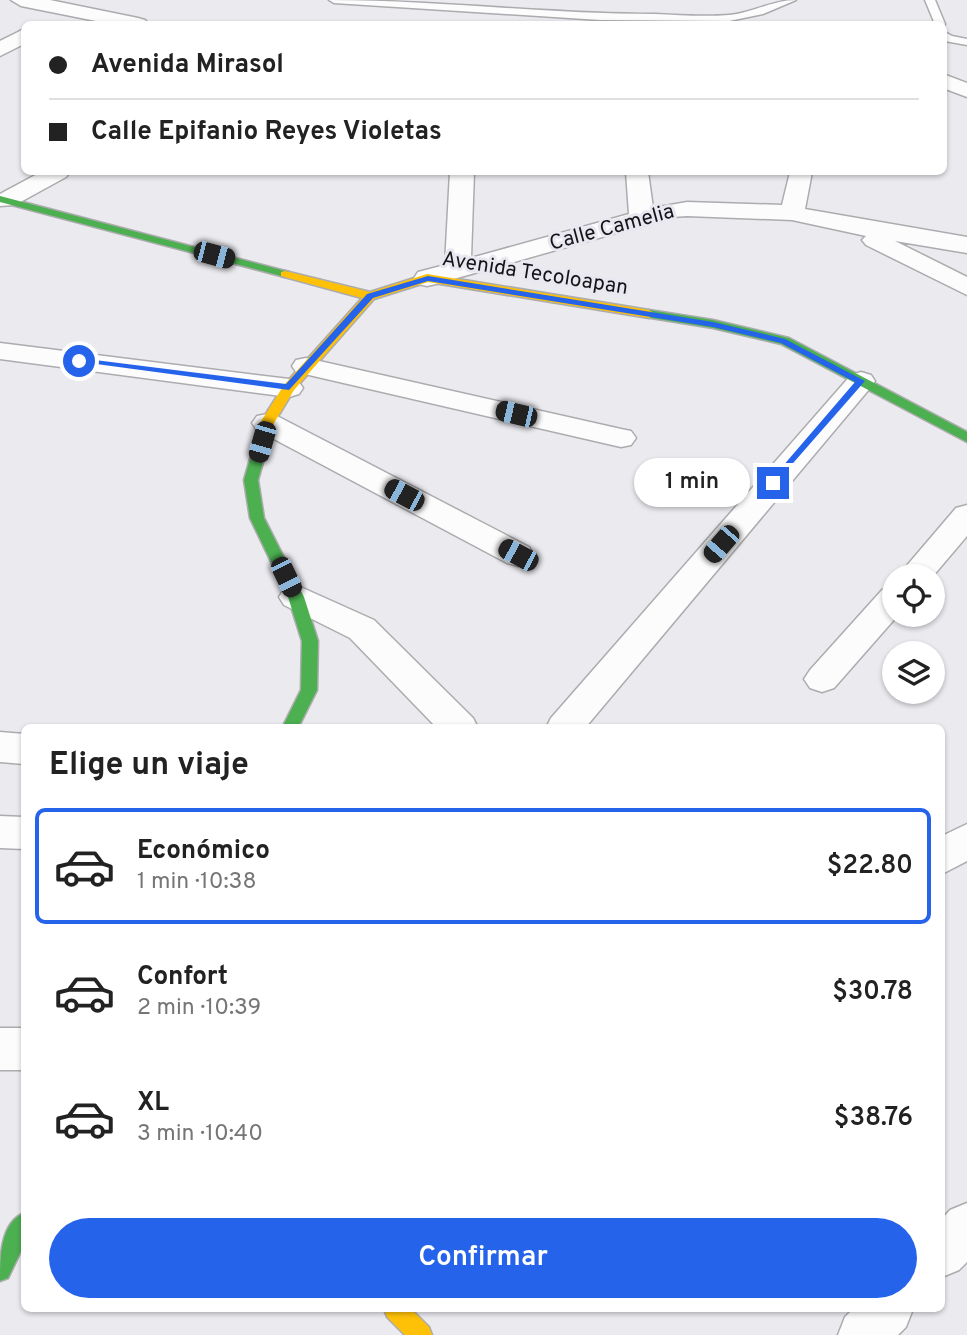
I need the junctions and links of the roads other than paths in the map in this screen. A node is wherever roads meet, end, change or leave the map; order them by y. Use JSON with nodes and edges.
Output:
{"nodes":[{"id":1,"x":21,"y":0,"type":"edge"},
{"id":2,"x":334,"y":0,"type":"edge"},
{"id":3,"x":791,"y":0,"type":"edge"},
{"id":4,"x":930,"y":0,"type":"edge"},
{"id":5,"x":591,"y":9,"type":"dead end"},
{"id":6,"x":63,"y":10,"type":"junction"},
{"id":7,"x":600,"y":17,"type":"junction"},
{"id":8,"x":46,"y":21,"type":"edge"},
{"id":9,"x":122,"y":21,"type":"edge"},
{"id":10,"x":939,"y":21,"type":"edge"},
{"id":11,"x":21,"y":37,"type":"edge"},
{"id":12,"x":947,"y":37,"type":"edge"},
{"id":13,"x":967,"y":42,"type":"edge"},
{"id":14,"x":0,"y":50,"type":"edge"},
{"id":15,"x":947,"y":80,"type":"edge"},
{"id":16,"x":967,"y":80,"type":"edge"},
{"id":17,"x":947,"y":82,"type":"edge"},
{"id":18,"x":967,"y":91,"type":"edge"},
{"id":19,"x":52,"y":175,"type":"edge"},
{"id":20,"x":462,"y":175,"type":"edge"},
{"id":21,"x":636,"y":175,"type":"edge"},
{"id":22,"x":800,"y":175,"type":"edge"},
{"id":23,"x":3,"y":200,"type":"edge"},
{"id":24,"x":792,"y":213,"type":"junction"},
{"id":25,"x":642,"y":220,"type":"junction"},
{"id":26,"x":847,"y":225,"type":"junction"},
{"id":27,"x":967,"y":245,"type":"edge"},
{"id":28,"x":458,"y":269,"type":"junction"},
{"id":29,"x":428,"y":278,"type":"junction"},
{"id":30,"x":967,"y":288,"type":"edge"},
{"id":31,"x":370,"y":296,"type":"junction"},
{"id":32,"x":0,"y":351,"type":"edge"},
{"id":33,"x":297,"y":377,"type":"junction"},
{"id":34,"x":860,"y":381,"type":"junction"},
{"id":35,"x":267,"y":423,"type":"junction"},
{"id":36,"x":621,"y":438,"type":"dead end"},
{"id":37,"x":967,"y":438,"type":"edge"},
{"id":38,"x":967,"y":516,"type":"edge"},
{"id":39,"x":518,"y":555,"type":"dead end"},
{"id":40,"x":925,"y":564,"type":"edge"},
{"id":41,"x":296,"y":597,"type":"junction"},
{"id":42,"x":882,"y":612,"type":"edge"},
{"id":43,"x":822,"y":680,"type":"dead end"},
{"id":44,"x":292,"y":724,"type":"edge"},
{"id":45,"x":456,"y":724,"type":"edge"},
{"id":46,"x":567,"y":724,"type":"edge"},
{"id":47,"x":0,"y":747,"type":"edge"},
{"id":48,"x":21,"y":749,"type":"edge"},
{"id":49,"x":0,"y":832,"type":"edge"},
{"id":50,"x":21,"y":832,"type":"edge"},
{"id":51,"x":967,"y":840,"type":"edge"},
{"id":52,"x":945,"y":855,"type":"edge"},
{"id":53,"x":0,"y":1049,"type":"edge"},
{"id":54,"x":21,"y":1049,"type":"edge"},
{"id":55,"x":967,"y":1227,"type":"edge"},
{"id":56,"x":21,"y":1230,"type":"edge"},
{"id":57,"x":945,"y":1250,"type":"edge"},
{"id":58,"x":0,"y":1270,"type":"edge"},
{"id":59,"x":399,"y":1312,"type":"edge"},
{"id":60,"x":885,"y":1312,"type":"edge"},
{"id":61,"x":421,"y":1335,"type":"edge"},
{"id":62,"x":863,"y":1335,"type":"edge"}],
"edges":[{"from":1,"to":6,"type":"street"},
{"from":2,"to":7,"type":"lane"},
{"from":3,"to":7,"type":"lane"},
{"from":4,"to":10,"type":"lane"},
{"from":5,"to":7,"type":"lane"},
{"from":6,"to":8,"type":"street"},
{"from":6,"to":9,"type":"street"},
{"from":11,"to":14,"type":"street"},
{"from":12,"to":13,"type":"lane"},
{"from":15,"to":16,"type":"street"},
{"from":17,"to":18,"type":"street"},
{"from":19,"to":23,"type":"street"},
{"from":20,"to":28,"type":"street"},
{"from":21,"to":25,"type":"street"},
{"from":22,"to":24,"type":"street"},
{"from":23,"to":31,"type":"street"},
{"from":24,"to":25,"type":"street","name":"Calle Camelia"},
{"from":24,"to":26,"type":"street","name":"Calle Camelia"},
{"from":25,"to":28,"type":"street","name":"Calle Camelia"},
{"from":26,"to":27,"type":"street","name":"Calle Camelia"},
{"from":26,"to":30,"type":"street"},
{"from":28,"to":29,"type":"street","name":"Calle Camelia"},
{"from":29,"to":31,"type":"street","name":"Avenida Tecoloapan"},
{"from":29,"to":34,"type":"street","name":"Avenida Tecoloapan"},
{"from":31,"to":33,"type":"street"},
{"from":32,"to":33,"type":"street"},
{"from":33,"to":35,"type":"street"},
{"from":33,"to":36,"type":"street"},
{"from":34,"to":37,"type":"street","name":"Avenida Tecoloapan"},
{"from":34,"to":46,"type":"street"},
{"from":35,"to":39,"type":"street"},
{"from":35,"to":41,"type":"street"},
{"from":38,"to":40,"type":"street"},
{"from":41,"to":44,"type":"street"},
{"from":41,"to":45,"type":"street"},
{"from":42,"to":43,"type":"street"},
{"from":47,"to":48,"type":"street"},
{"from":49,"to":50,"type":"street"},
{"from":51,"to":52,"type":"street"},
{"from":53,"to":54,"type":"street"},
{"from":55,"to":57,"type":"street"},
{"from":56,"to":58,"type":"street"},
{"from":59,"to":61,"type":"street"},
{"from":60,"to":62,"type":"street"}]}
